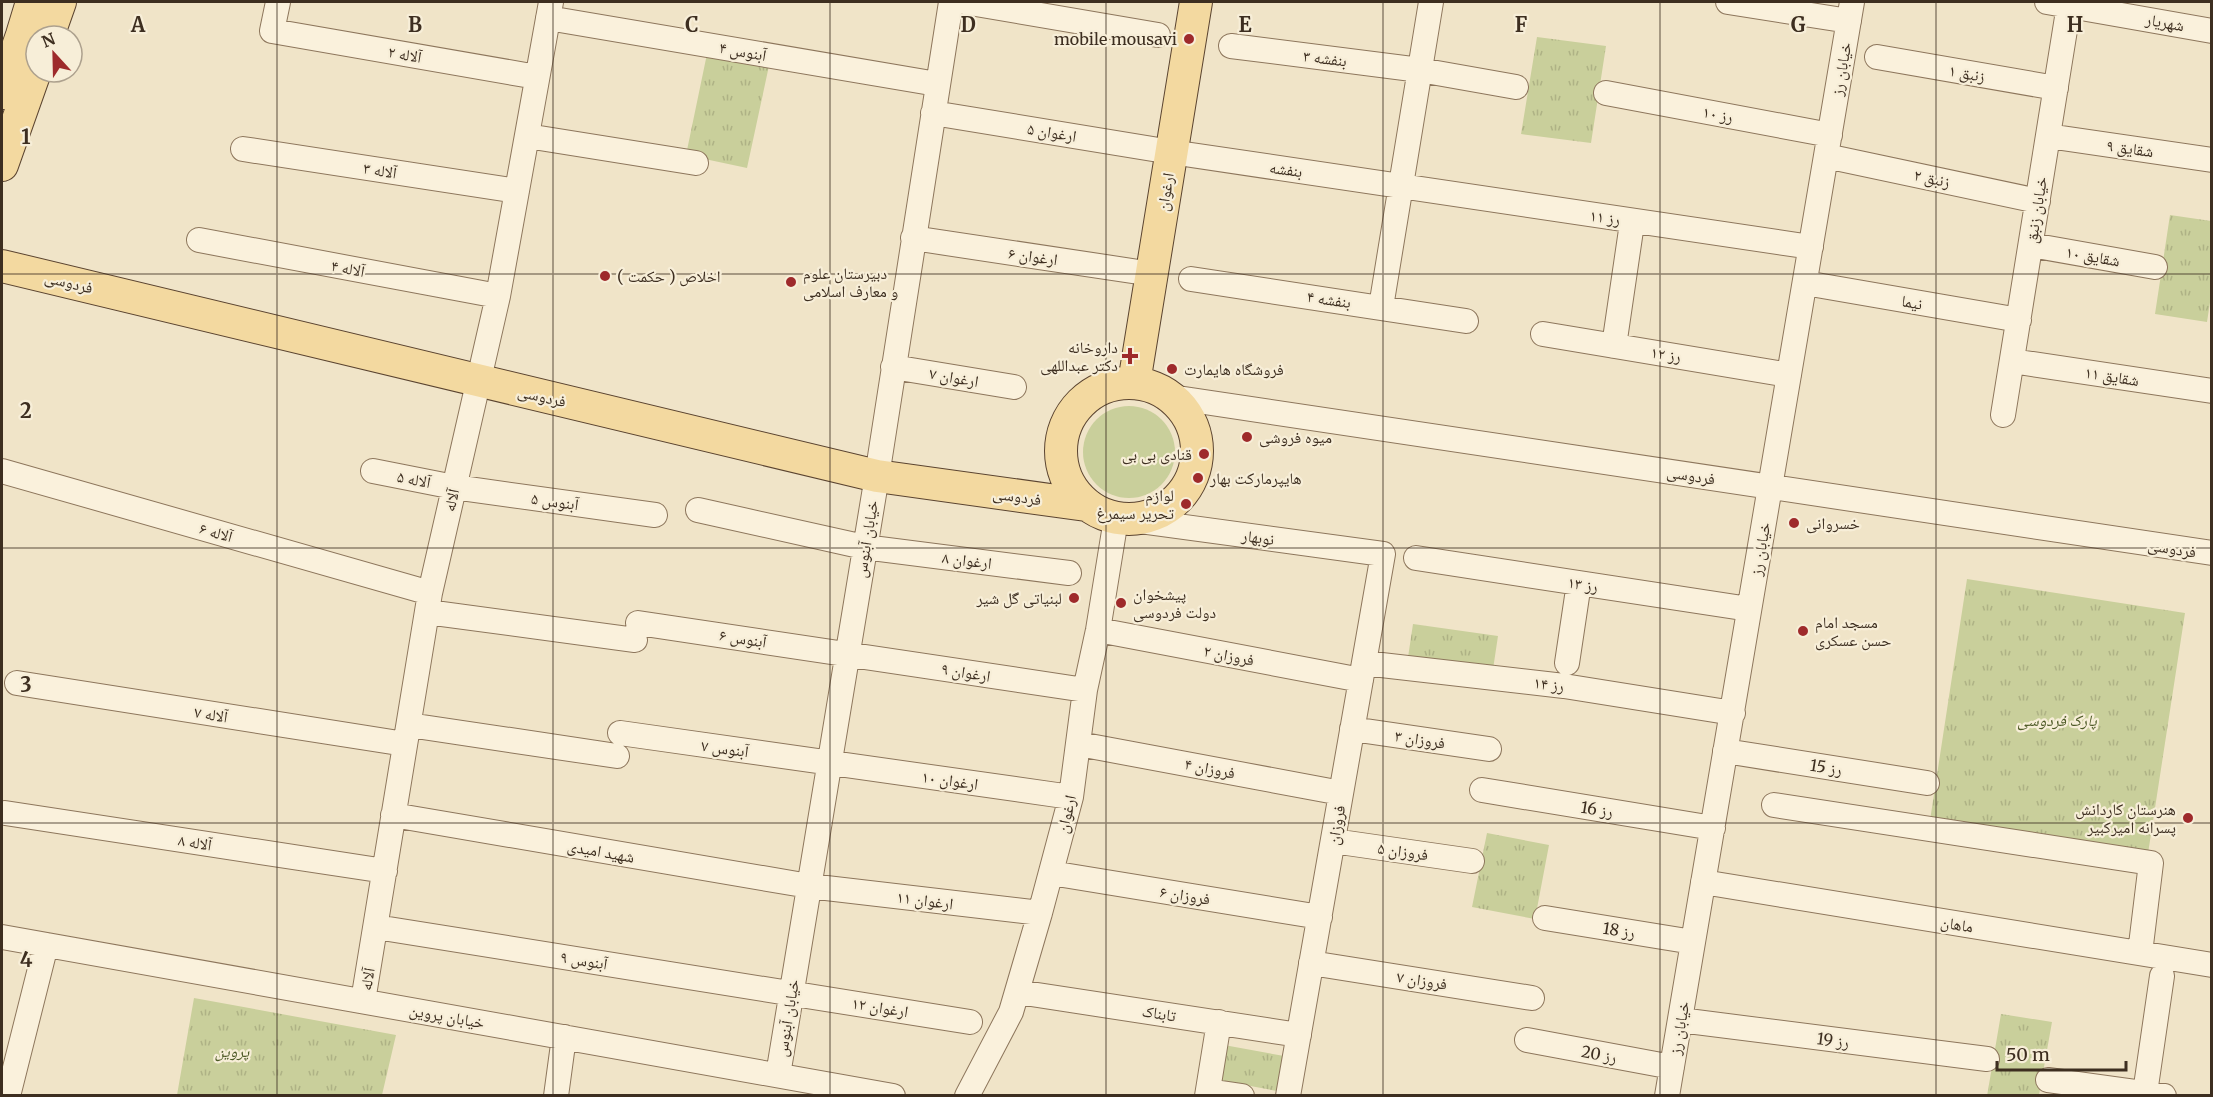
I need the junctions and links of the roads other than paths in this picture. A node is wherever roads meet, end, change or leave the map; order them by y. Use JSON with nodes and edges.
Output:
{"nodes":[{"id":1,"x":11,"y":2,"type":"edge"},
{"id":2,"x":32,"y":2,"type":"edge"},
{"id":3,"x":60,"y":2,"type":"edge"},
{"id":4,"x":278,"y":2,"type":"edge"},
{"id":5,"x":951,"y":2,"type":"edge"},
{"id":6,"x":964,"y":2,"type":"edge"},
{"id":7,"x":1196,"y":2,"type":"edge"},
{"id":8,"x":1431,"y":2,"type":"edge"},
{"id":9,"x":1741,"y":2,"type":"edge"},
{"id":10,"x":2058,"y":3,"type":"edge"},
{"id":11,"x":550,"y":10,"type":"edge"},
{"id":12,"x":1850,"y":11,"type":"edge"},
{"id":13,"x":52,"y":24,"type":"edge"},
{"id":14,"x":2,"y":27,"type":"edge"},
{"id":15,"x":2211,"y":31,"type":"edge"},
{"id":16,"x":1158,"y":34,"type":"dead end"},
{"id":17,"x":1231,"y":46,"type":"dead end"},
{"id":18,"x":1877,"y":57,"type":"dead end"},
{"id":19,"x":1419,"y":70,"type":"junction"},
{"id":20,"x":537,"y":77,"type":"junction"},
{"id":21,"x":31,"y":84,"type":"edge"},
{"id":22,"x":938,"y":84,"type":"junction"},
{"id":23,"x":1516,"y":87,"type":"dead end"},
{"id":24,"x":2056,"y":88,"type":"junction"},
{"id":25,"x":2,"y":93,"type":"edge"},
{"id":26,"x":1606,"y":93,"type":"dead end"},
{"id":27,"x":933,"y":113,"type":"junction"},
{"id":28,"x":527,"y":136,"type":"junction"},
{"id":29,"x":2048,"y":136,"type":"junction"},
{"id":30,"x":1828,"y":145,"type":"junction"},
{"id":31,"x":243,"y":150,"type":"dead end"},
{"id":32,"x":1172,"y":152,"type":"junction"},
{"id":33,"x":2211,"y":160,"type":"edge"},
{"id":34,"x":696,"y":163,"type":"dead end"},
{"id":35,"x":2,"y":165,"type":"edge"},
{"id":36,"x":1400,"y":186,"type":"junction"},
{"id":37,"x":517,"y":191,"type":"junction"},
{"id":38,"x":2038,"y":201,"type":"junction"},
{"id":39,"x":1631,"y":230,"type":"dead end"},
{"id":40,"x":914,"y":238,"type":"junction"},
{"id":41,"x":199,"y":240,"type":"dead end"},
{"id":42,"x":2031,"y":245,"type":"junction"},
{"id":43,"x":1811,"y":247,"type":"junction"},
{"id":44,"x":2,"y":266,"type":"edge"},
{"id":45,"x":2155,"y":267,"type":"dead end"},
{"id":46,"x":1152,"y":274,"type":"junction"},
{"id":47,"x":1191,"y":279,"type":"dead end"},
{"id":48,"x":1805,"y":283,"type":"junction"},
{"id":49,"x":498,"y":296,"type":"junction"},
{"id":50,"x":1381,"y":307,"type":"junction"},
{"id":51,"x":2019,"y":320,"type":"junction"},
{"id":52,"x":1466,"y":321,"type":"dead end"},
{"id":53,"x":1543,"y":334,"type":"dead end"},
{"id":54,"x":1614,"y":346,"type":"junction"},
{"id":55,"x":2012,"y":361,"type":"junction"},
{"id":56,"x":893,"y":367,"type":"junction"},
{"id":57,"x":1789,"y":375,"type":"junction"},
{"id":58,"x":479,"y":381,"type":"junction"},
{"id":59,"x":1134,"y":383,"type":"junction"},
{"id":60,"x":1014,"y":387,"type":"dead end"},
{"id":61,"x":2211,"y":391,"type":"edge"},
{"id":62,"x":1171,"y":397,"type":"junction"},
{"id":63,"x":2003,"y":415,"type":"dead end"},
{"id":64,"x":2,"y":471,"type":"edge"},
{"id":65,"x":373,"y":471,"type":"dead end"},
{"id":66,"x":876,"y":476,"type":"junction"},
{"id":67,"x":454,"y":487,"type":"junction"},
{"id":68,"x":1770,"y":487,"type":"junction"},
{"id":69,"x":1086,"y":505,"type":"junction"},
{"id":70,"x":698,"y":510,"type":"dead end"},
{"id":71,"x":656,"y":515,"type":"dead end"},
{"id":72,"x":1125,"y":519,"type":"junction"},
{"id":73,"x":864,"y":547,"type":"junction"},
{"id":74,"x":1383,"y":554,"type":"joint"},
{"id":75,"x":2211,"y":554,"type":"edge"},
{"id":76,"x":1416,"y":558,"type":"dead end"},
{"id":77,"x":1069,"y":573,"type":"dead end"},
{"id":78,"x":1579,"y":583,"type":"junction"},
{"id":79,"x":429,"y":602,"type":"junction"},
{"id":80,"x":1749,"y":609,"type":"junction"},
{"id":81,"x":1098,"y":630,"type":"junction"},
{"id":82,"x":847,"y":654,"type":"junction"},
{"id":83,"x":1567,"y":663,"type":"dead end"},
{"id":84,"x":1362,"y":672,"type":"junction"},
{"id":85,"x":17,"y":683,"type":"dead end"},
{"id":86,"x":1085,"y":690,"type":"junction"},
{"id":87,"x":1733,"y":713,"type":"junction"},
{"id":88,"x":1352,"y":729,"type":"junction"},
{"id":89,"x":407,"y":734,"type":"junction"},
{"id":90,"x":1079,"y":744,"type":"junction"},
{"id":91,"x":1489,"y":749,"type":"dead end"},
{"id":92,"x":1725,"y":751,"type":"junction"},
{"id":93,"x":829,"y":763,"type":"junction"},
{"id":94,"x":1927,"y":783,"type":"dead end"},
{"id":95,"x":1482,"y":790,"type":"dead end"},
{"id":96,"x":1341,"y":793,"type":"junction"},
{"id":97,"x":1071,"y":797,"type":"junction"},
{"id":98,"x":1774,"y":805,"type":"dead end"},
{"id":99,"x":5,"y":813,"type":"dead end"},
{"id":100,"x":393,"y":815,"type":"junction"},
{"id":101,"x":1713,"y":828,"type":"junction"},
{"id":102,"x":1333,"y":841,"type":"junction"},
{"id":103,"x":1472,"y":861,"type":"dead end"},
{"id":104,"x":386,"y":871,"type":"junction"},
{"id":105,"x":1051,"y":873,"type":"junction"},
{"id":106,"x":1703,"y":882,"type":"junction"},
{"id":107,"x":809,"y":886,"type":"junction"},
{"id":108,"x":1040,"y":913,"type":"junction"},
{"id":109,"x":1320,"y":917,"type":"junction"},
{"id":110,"x":1545,"y":918,"type":"dead end"},
{"id":111,"x":376,"y":927,"type":"junction"},
{"id":112,"x":2,"y":937,"type":"edge"},
{"id":113,"x":1693,"y":942,"type":"junction"},
{"id":114,"x":46,"y":945,"type":"junction"},
{"id":115,"x":2140,"y":954,"type":"junction"},
{"id":116,"x":1311,"y":963,"type":"junction"},
{"id":117,"x":2211,"y":965,"type":"edge"},
{"id":118,"x":2162,"y":976,"type":"dead end"},
{"id":119,"x":1018,"y":992,"type":"junction"},
{"id":120,"x":791,"y":993,"type":"junction"},
{"id":121,"x":1532,"y":998,"type":"dead end"},
{"id":122,"x":363,"y":1001,"type":"junction"},
{"id":123,"x":1680,"y":1020,"type":"junction"},
{"id":124,"x":970,"y":1022,"type":"dead end"},
{"id":125,"x":1219,"y":1023,"type":"junction"},
{"id":126,"x":1299,"y":1035,"type":"junction"},
{"id":127,"x":564,"y":1037,"type":"junction"},
{"id":128,"x":1527,"y":1040,"type":"dead end"},
{"id":129,"x":1987,"y":1059,"type":"dead end"},
{"id":130,"x":1672,"y":1067,"type":"junction"},
{"id":131,"x":778,"y":1075,"type":"junction"},
{"id":132,"x":2048,"y":1080,"type":"dead end"},
{"id":133,"x":1207,"y":1093,"type":"edge"},
{"id":134,"x":2154,"y":1094,"type":"edge"},
{"id":135,"x":8,"y":1095,"type":"edge"},
{"id":136,"x":556,"y":1095,"type":"edge"},
{"id":137,"x":893,"y":1095,"type":"edge"},
{"id":138,"x":967,"y":1095,"type":"edge"},
{"id":139,"x":1242,"y":1095,"type":"edge"},
{"id":140,"x":1288,"y":1095,"type":"edge"},
{"id":141,"x":1667,"y":1095,"type":"edge"}],
"edges":[{"from":1,"to":14,"type":"main road"},
{"from":2,"to":25,"type":"main road"},
{"from":3,"to":13,"type":"main road"},
{"from":4,"to":20,"type":"street","name":"آلاله ۲"},
{"from":5,"to":22,"type":"street","name":"خیابان آبنوس"},
{"from":6,"to":16,"type":"street"},
{"from":7,"to":32,"type":"main road","name":"ارغوان"},
{"from":8,"to":19,"type":"street"},
{"from":9,"to":12,"type":"street"},
{"from":10,"to":15,"type":"street","name":"شهریار"},
{"from":10,"to":24,"type":"street","name":"خیابان زنبق"},
{"from":11,"to":20,"type":"street","name":"آلاله"},
{"from":11,"to":22,"type":"street","name":"آبنوس ۴"},
{"from":12,"to":30,"type":"street","name":"خیابان رز"},
{"from":17,"to":19,"type":"street","name":"بنفشه ۳"},
{"from":18,"to":24,"type":"street","name":"زنبق ۱"},
{"from":19,"to":23,"type":"street"},
{"from":19,"to":36,"type":"street"},
{"from":20,"to":28,"type":"street","name":"آلاله"},
{"from":21,"to":35,"type":"main road"},
{"from":22,"to":27,"type":"street","name":"خیابان آبنوس"},
{"from":24,"to":29,"type":"street","name":"خیابان زنبق"},
{"from":26,"to":30,"type":"street","name":"رز ۱۰"},
{"from":27,"to":32,"type":"street","name":"ارغوان ۵"},
{"from":27,"to":40,"type":"street","name":"خیابان آبنوس"},
{"from":28,"to":34,"type":"street"},
{"from":28,"to":37,"type":"street","name":"آلاله"},
{"from":29,"to":33,"type":"street","name":"شقایق ۹"},
{"from":29,"to":38,"type":"street","name":"خیابان زنبق"},
{"from":30,"to":38,"type":"street","name":"زنبق ۲"},
{"from":30,"to":43,"type":"street","name":"خیابان رز"},
{"from":31,"to":37,"type":"street","name":"آلاله ۳"},
{"from":32,"to":36,"type":"street","name":"بنفشه"},
{"from":32,"to":46,"type":"main road","name":"ارغوان"},
{"from":36,"to":43,"type":"street","name":"رز ۱۱"},
{"from":36,"to":50,"type":"street"},
{"from":37,"to":49,"type":"street","name":"آلاله"},
{"from":38,"to":42,"type":"street","name":"خیابان زنبق"},
{"from":39,"to":54,"type":"street"},
{"from":40,"to":46,"type":"street","name":"ارغوان ۶"},
{"from":40,"to":56,"type":"street","name":"خیابان آبنوس"},
{"from":41,"to":49,"type":"street","name":"آلاله ۴"},
{"from":42,"to":45,"type":"street","name":"شقایق ۱۰"},
{"from":42,"to":51,"type":"street","name":"خیابان زنبق"},
{"from":43,"to":48,"type":"street","name":"خیابان رز"},
{"from":44,"to":58,"type":"main road","name":"فردوسی"},
{"from":46,"to":59,"type":"main road","name":"ارغوان"},
{"from":47,"to":50,"type":"street","name":"بنفشه ۴"},
{"from":48,"to":51,"type":"street","name":"نیما"},
{"from":48,"to":57,"type":"street","name":"خیابان رز"},
{"from":49,"to":58,"type":"street","name":"آلاله"},
{"from":50,"to":52,"type":"street","name":"بنفشه ۴"},
{"from":51,"to":55,"type":"street","name":"خیابان زنبق"},
{"from":53,"to":54,"type":"street","name":"رز ۱۲"},
{"from":54,"to":57,"type":"street","name":"رز ۱۲"},
{"from":55,"to":61,"type":"street","name":"شقایق ۱۱"},
{"from":55,"to":63,"type":"street","name":"خیابان زنبق"},
{"from":56,"to":60,"type":"street","name":"ارغوان ۷"},
{"from":56,"to":66,"type":"street","name":"خیابان آبنوس"},
{"from":57,"to":68,"type":"street","name":"خیابان رز"},
{"from":58,"to":66,"type":"main road","name":"فردوسی"},
{"from":58,"to":67,"type":"street","name":"آلاله"},
{"from":59,"to":62,"type":"main road"},
{"from":59,"to":69,"type":"main road"},
{"from":62,"to":68,"type":"street","name":"فردوسی"},
{"from":62,"to":72,"type":"main road"},
{"from":64,"to":79,"type":"street","name":"آلاله ۶"},
{"from":65,"to":67,"type":"street","name":"آلاله ۵"},
{"from":66,"to":69,"type":"main road","name":"فردوسی"},
{"from":66,"to":73,"type":"street","name":"خیابان آبنوس"},
{"from":67,"to":71,"type":"street","name":"آبنوس ۵"},
{"from":67,"to":79,"type":"street","name":"آلاله"},
{"from":68,"to":75,"type":"street","name":"فردوسی"},
{"from":68,"to":80,"type":"street","name":"خیابان رز"},
{"from":69,"to":72,"type":"main road"},
{"from":70,"to":73,"type":"street"},
{"from":72,"to":74,"type":"street","name":"نوبهار"},
{"from":72,"to":81,"type":"street","name":"ارغوان"},
{"from":73,"to":77,"type":"street","name":"ارغوان ۸"},
{"from":73,"to":82,"type":"street","name":"خیابان آبنوس"},
{"from":74,"to":84,"type":"street","name":"فروزان"},
{"from":76,"to":78,"type":"street","name":"رز ۱۳"},
{"from":78,"to":80,"type":"street","name":"رز ۱۳"},
{"from":78,"to":83,"type":"street"},
{"from":79,"to":82,"type":"street","name":"آبنوس ۶"},
{"from":79,"to":89,"type":"street","name":"آلاله"},
{"from":80,"to":87,"type":"street","name":"خیابان رز"},
{"from":81,"to":84,"type":"street","name":"فروزان ۲"},
{"from":81,"to":86,"type":"street","name":"ارغوان"},
{"from":82,"to":86,"type":"street","name":"ارغوان ۹"},
{"from":82,"to":93,"type":"street","name":"خیابان آبنوس"},
{"from":84,"to":87,"type":"street","name":"رز ۱۴"},
{"from":84,"to":88,"type":"street","name":"فروزان"},
{"from":85,"to":89,"type":"street","name":"آلاله ۷"},
{"from":86,"to":90,"type":"street","name":"ارغوان"},
{"from":87,"to":92,"type":"street","name":"خیابان رز"},
{"from":88,"to":91,"type":"street","name":"فروزان ۳"},
{"from":88,"to":96,"type":"street","name":"فروزان"},
{"from":89,"to":93,"type":"street","name":"آبنوس ۷"},
{"from":89,"to":100,"type":"street","name":"آلاله"},
{"from":90,"to":96,"type":"street","name":"فروزان ۴"},
{"from":90,"to":97,"type":"street","name":"ارغوان"},
{"from":92,"to":94,"type":"street","name":"رز 15"},
{"from":92,"to":101,"type":"street","name":"خیابان رز"},
{"from":93,"to":97,"type":"street","name":"ارغوان ۱۰"},
{"from":93,"to":107,"type":"street","name":"خیابان آبنوس"},
{"from":95,"to":101,"type":"street","name":"رز 16"},
{"from":96,"to":102,"type":"street","name":"فروزان"},
{"from":97,"to":105,"type":"street","name":"ارغوان"},
{"from":98,"to":115,"type":"street"},
{"from":99,"to":104,"type":"street","name":"آلاله ۸"},
{"from":100,"to":104,"type":"street","name":"آلاله"},
{"from":100,"to":107,"type":"street","name":"شهید امیدی"},
{"from":101,"to":106,"type":"street","name":"خیابان رز"},
{"from":102,"to":103,"type":"street","name":"فروزان ۵"},
{"from":102,"to":109,"type":"street","name":"فروزان"},
{"from":104,"to":111,"type":"street","name":"آلاله"},
{"from":105,"to":108,"type":"street","name":"ارغوان"},
{"from":105,"to":109,"type":"street","name":"فروزان ۶"},
{"from":106,"to":113,"type":"street","name":"خیابان رز"},
{"from":106,"to":115,"type":"street","name":"ماهان"},
{"from":107,"to":108,"type":"street","name":"ارغوان ۱۱"},
{"from":107,"to":120,"type":"street","name":"خیابان آبنوس"},
{"from":108,"to":119,"type":"street","name":"ارغوان"},
{"from":109,"to":116,"type":"street","name":"فروزان"},
{"from":110,"to":113,"type":"street","name":"رز 18"},
{"from":111,"to":120,"type":"street","name":"آبنوس ۹"},
{"from":111,"to":122,"type":"street","name":"آلاله"},
{"from":112,"to":114,"type":"street","name":"خیابان پروین"},
{"from":113,"to":123,"type":"street","name":"خیابان رز"},
{"from":114,"to":122,"type":"street","name":"خیابان پروین"},
{"from":114,"to":135,"type":"street"},
{"from":115,"to":117,"type":"street","name":"ماهان"},
{"from":116,"to":121,"type":"street","name":"فروزان ۷"},
{"from":116,"to":126,"type":"street","name":"فروزان"},
{"from":118,"to":134,"type":"street"},
{"from":119,"to":125,"type":"street","name":"تابناک"},
{"from":119,"to":138,"type":"street","name":"ارغوان"},
{"from":120,"to":124,"type":"street","name":"ارغوان ۱۲"},
{"from":120,"to":131,"type":"street","name":"خیابان آبنوس"},
{"from":122,"to":127,"type":"street","name":"خیابان پروین"},
{"from":123,"to":129,"type":"street","name":"رز 19"},
{"from":123,"to":130,"type":"street","name":"خیابان رز"},
{"from":125,"to":126,"type":"street","name":"تابناک"},
{"from":125,"to":133,"type":"street"},
{"from":126,"to":140,"type":"street","name":"فروزان"},
{"from":127,"to":131,"type":"street","name":"خیابان پروین"},
{"from":127,"to":136,"type":"street"},
{"from":128,"to":130,"type":"street","name":"رز 20"},
{"from":130,"to":141,"type":"street","name":"خیابان رز"},
{"from":131,"to":137,"type":"street","name":"خیابان پروین"},
{"from":132,"to":134,"type":"street"},
{"from":133,"to":139,"type":"street"}]}
